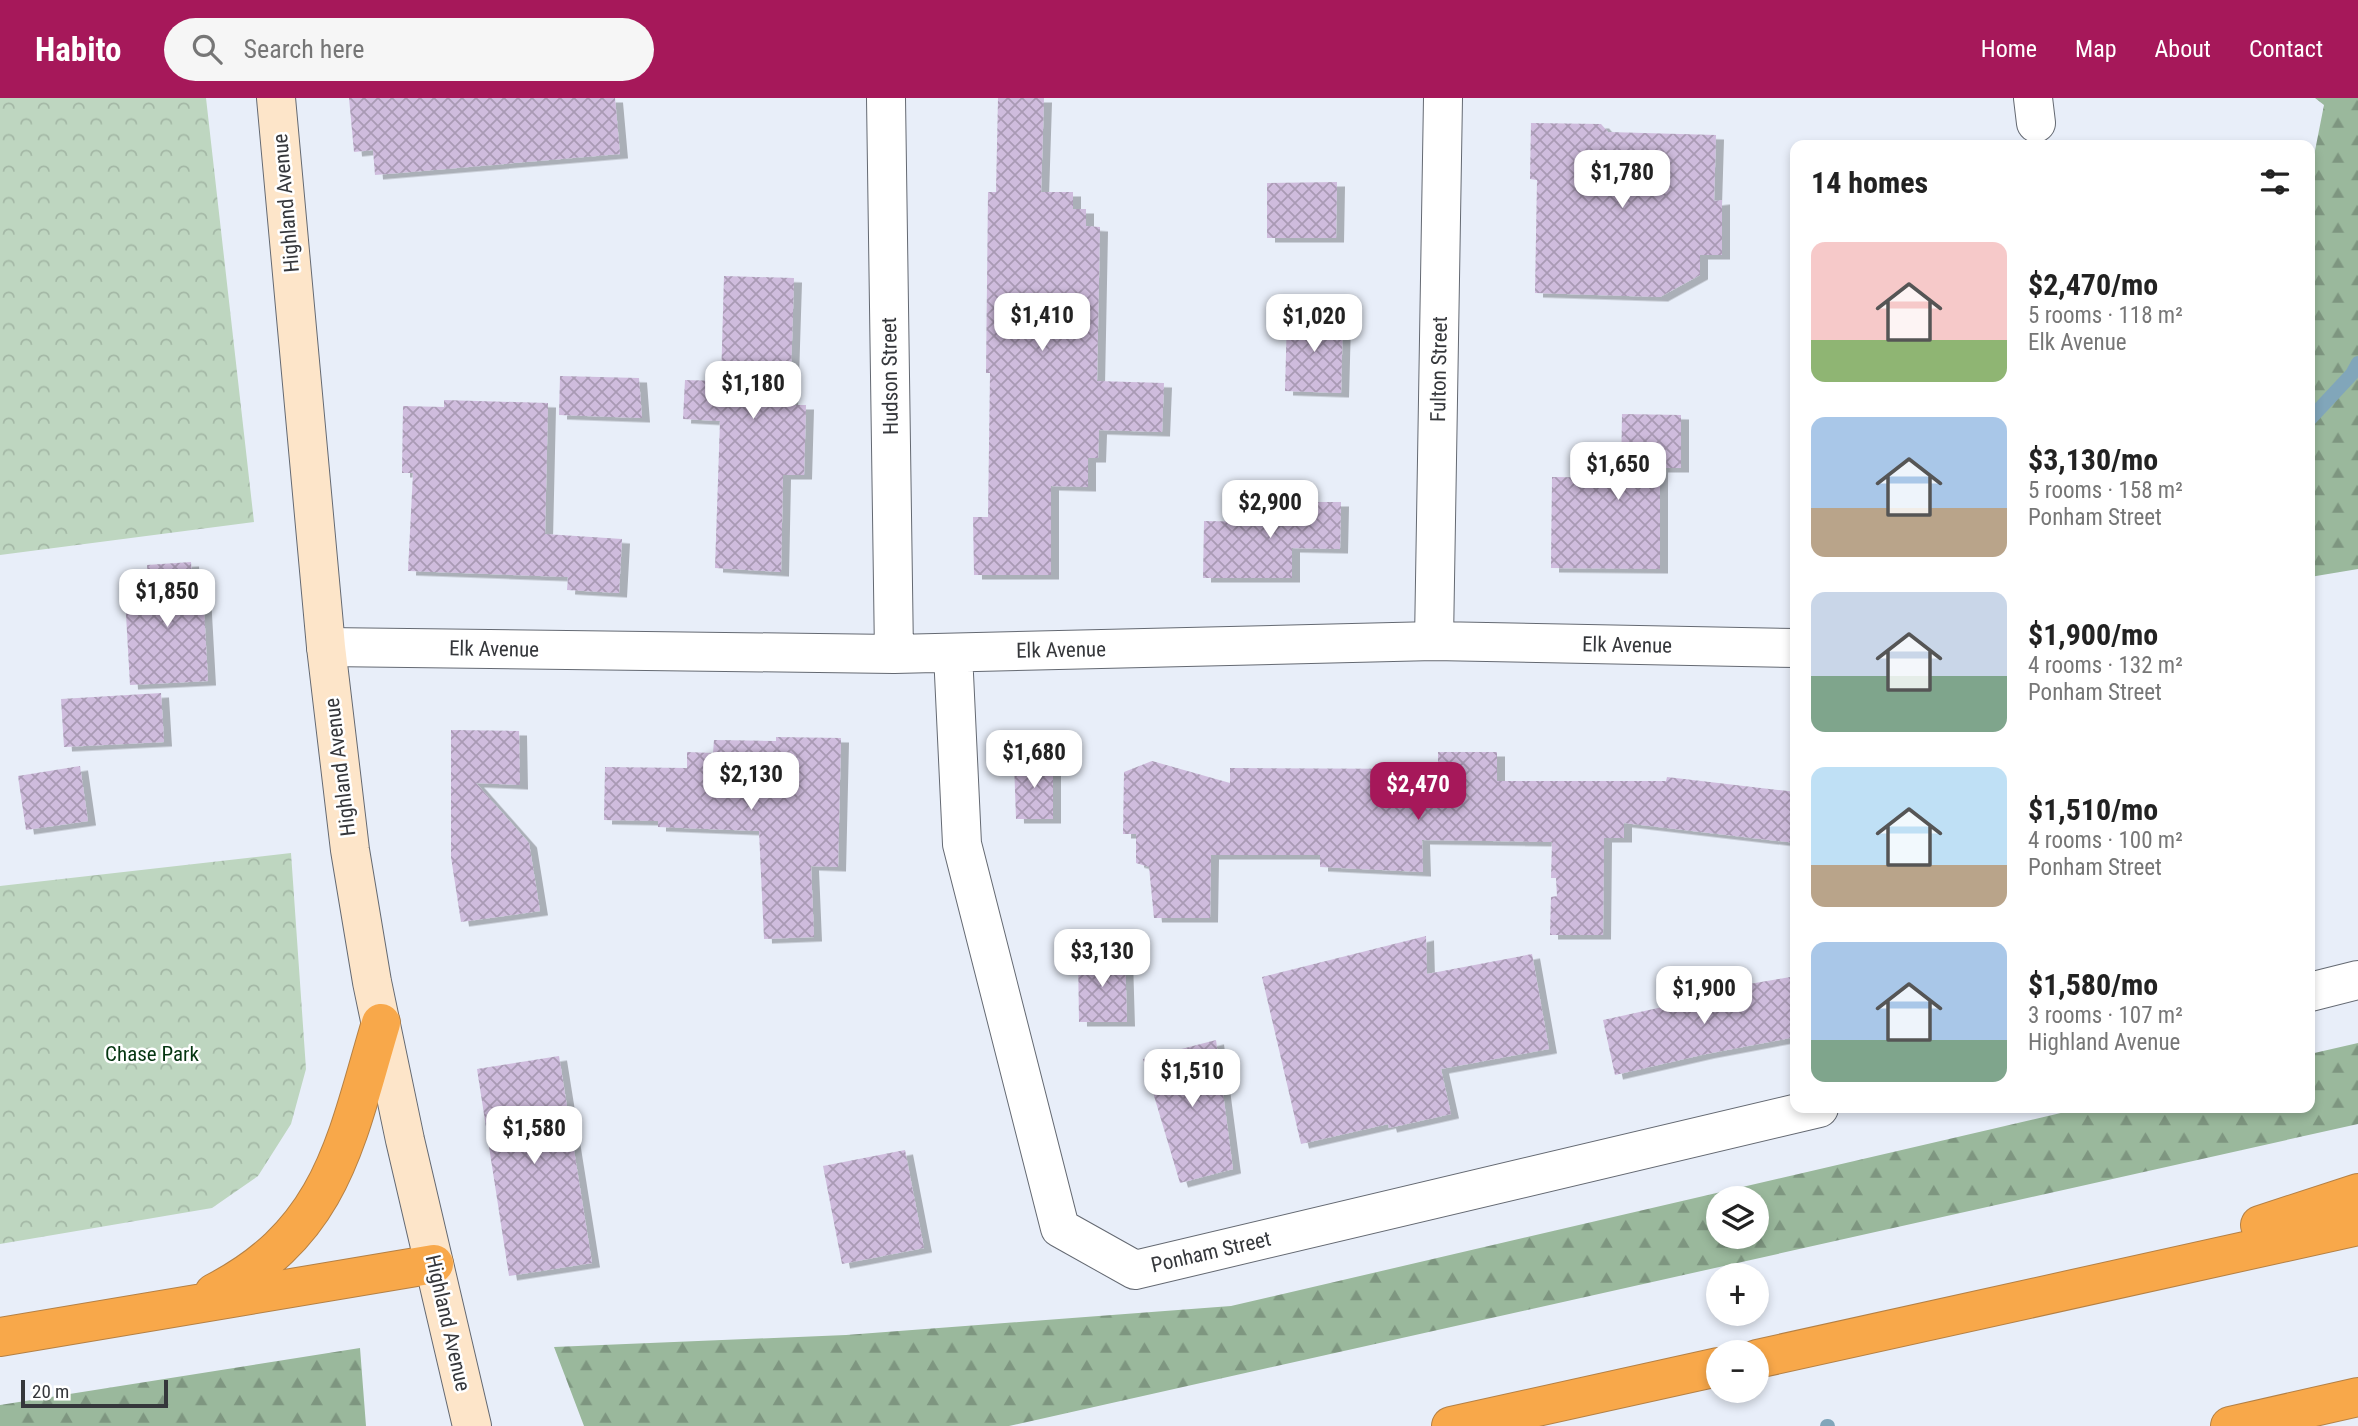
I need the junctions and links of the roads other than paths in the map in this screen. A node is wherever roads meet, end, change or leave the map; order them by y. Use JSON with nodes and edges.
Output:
{"nodes":[{"id":1,"x":276,"y":98,"type":"edge"},
{"id":2,"x":886,"y":98,"type":"edge"},
{"id":3,"x":1443,"y":98,"type":"edge"},
{"id":4,"x":1434,"y":641,"type":"junction"},
{"id":5,"x":326,"y":647,"type":"junction"},
{"id":6,"x":1790,"y":648,"type":"edge"},
{"id":7,"x":953,"y":653,"type":"junction"},
{"id":8,"x":894,"y":654,"type":"junction"},
{"id":9,"x":2358,"y":980,"type":"edge"},
{"id":10,"x":2315,"y":991,"type":"edge"},
{"id":11,"x":381,"y":1023,"type":"junction"},
{"id":12,"x":1798,"y":1113,"type":"edge"},
{"id":13,"x":2358,"y":1193,"type":"edge"},
{"id":14,"x":2358,"y":1226,"type":"edge"},
{"id":15,"x":434,"y":1264,"type":"junction"},
{"id":16,"x":2042,"y":1296,"type":"junction"},
{"id":17,"x":179,"y":1306,"type":"junction"},
{"id":18,"x":0,"y":1337,"type":"edge"},
{"id":19,"x":1769,"y":1356,"type":"edge"},
{"id":20,"x":1706,"y":1370,"type":"edge"},
{"id":21,"x":2358,"y":1397,"type":"edge"},
{"id":22,"x":472,"y":1426,"type":"edge"},
{"id":23,"x":1451,"y":1426,"type":"edge"},
{"id":24,"x":2231,"y":1426,"type":"edge"}],
"edges":[{"from":1,"to":5,"type":"main road","name":"Highland Avenue"},
{"from":2,"to":8,"type":"street","name":"Hudson Street"},
{"from":3,"to":4,"type":"street","name":"Fulton Street"},
{"from":4,"to":6,"type":"street","name":"Elk Avenue"},
{"from":4,"to":7,"type":"street","name":"Elk Avenue"},
{"from":5,"to":8,"type":"street","name":"Elk Avenue"},
{"from":5,"to":11,"type":"main road","name":"Highland Avenue"},
{"from":7,"to":8,"type":"street","name":"Elk Avenue"},
{"from":7,"to":12,"type":"street","name":"Ponham Street"},
{"from":9,"to":10,"type":"street"},
{"from":11,"to":15,"type":"main road","name":"Highland Avenue"},
{"from":11,"to":17,"type":"highway"},
{"from":13,"to":16,"type":"highway"},
{"from":14,"to":16,"type":"highway"},
{"from":15,"to":17,"type":"highway"},
{"from":15,"to":22,"type":"main road","name":"Highland Avenue"},
{"from":16,"to":19,"type":"highway"},
{"from":17,"to":18,"type":"highway"},
{"from":20,"to":23,"type":"highway"},
{"from":21,"to":24,"type":"highway"}]}
